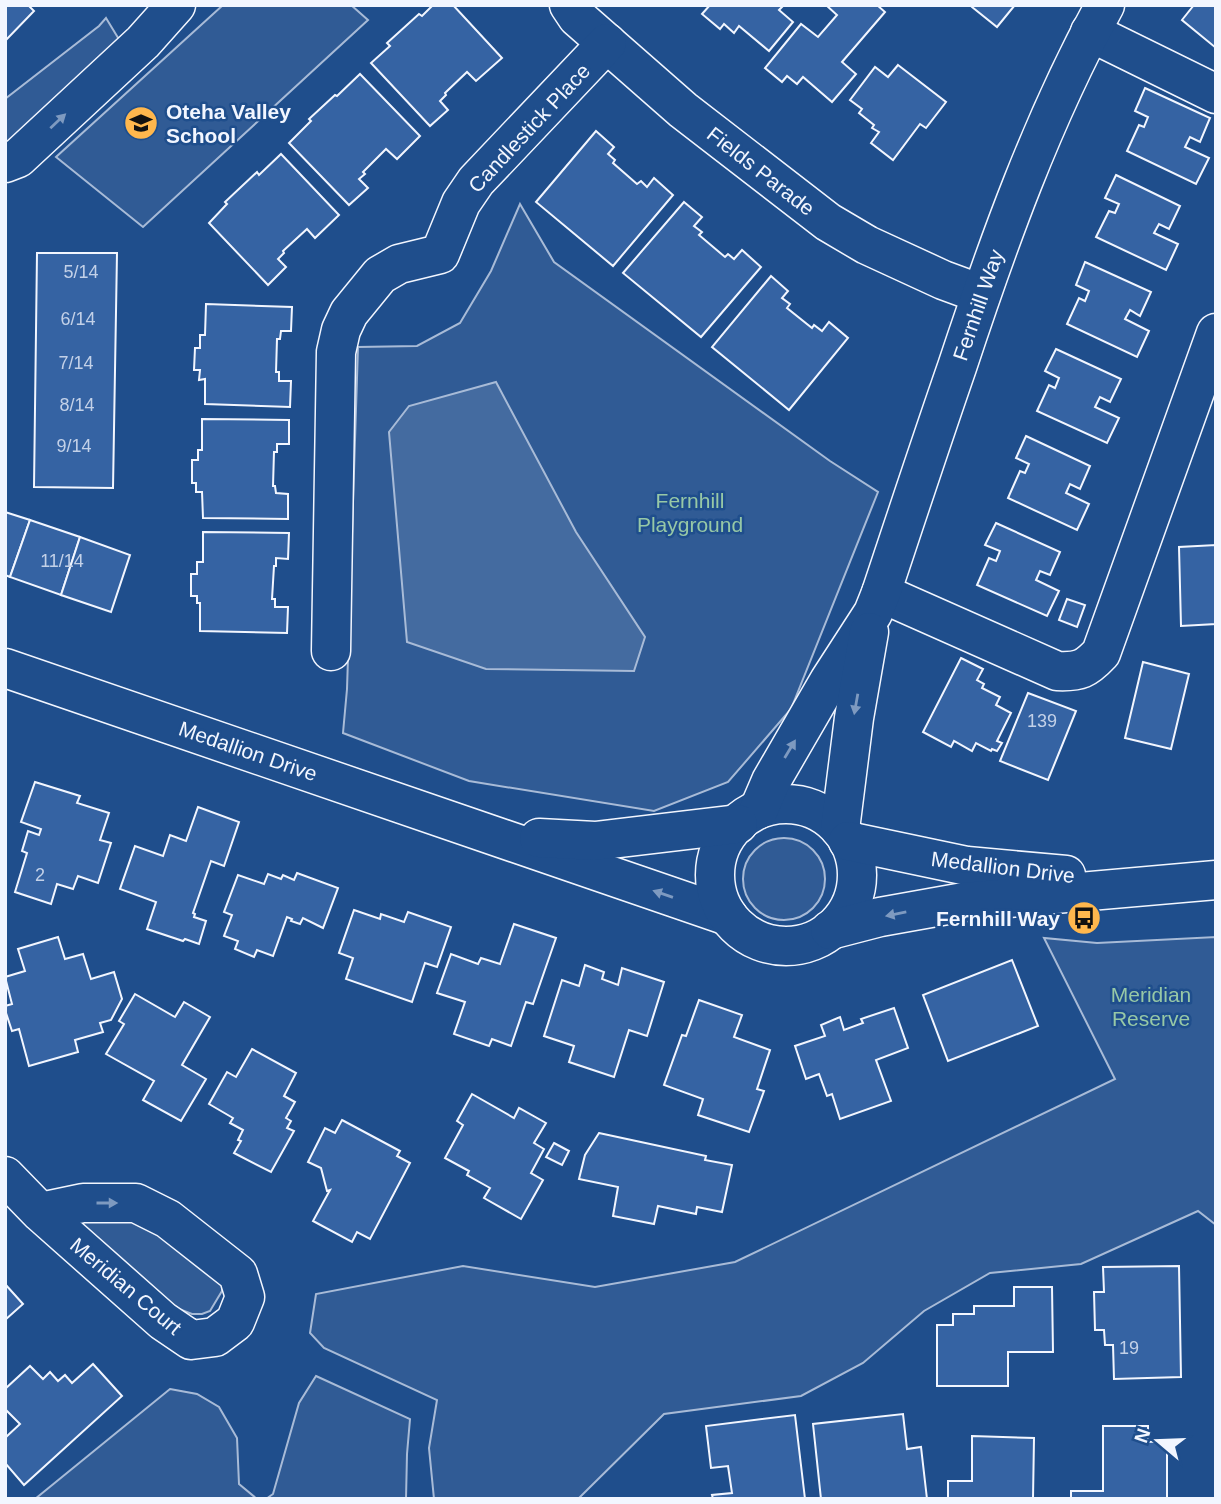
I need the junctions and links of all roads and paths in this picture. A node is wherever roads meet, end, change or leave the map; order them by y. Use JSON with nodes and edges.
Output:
{"nodes":[{"id":1,"x":176,"y":5,"type":"edge"},
{"id":2,"x":569,"y":5,"type":"edge"},
{"id":3,"x":1098,"y":19,"type":"edge"},
{"id":4,"x":607,"y":43,"type":"junction"},
{"id":5,"x":1216,"y":94,"type":"edge"},
{"id":6,"x":5,"y":163,"type":"edge"},
{"id":7,"x":981,"y":294,"type":"junction"},
{"id":8,"x":1216,"y":333,"type":"edge"},
{"id":9,"x":877,"y":603,"type":"junction"},
{"id":10,"x":331,"y":651,"type":"dead end"},
{"id":11,"x":5,"y":668,"type":"edge"},
{"id":12,"x":748,"y":816,"type":"junction"},
{"id":13,"x":491,"y":835,"type":"junction"},
{"id":14,"x":844,"y":835,"type":"junction"},
{"id":15,"x":1216,"y":880,"type":"edge"},
{"id":16,"x":1159,"y":884,"type":"junction"},
{"id":17,"x":728,"y":916,"type":"junction"},
{"id":18,"x":830,"y":930,"type":"junction"},
{"id":19,"x":5,"y":1176,"type":"edge"},
{"id":20,"x":40,"y":1212,"type":"junction"}],
"edges":[{"from":6,"to":1,"type":"street","one_way":true},
{"from":2,"to":4,"type":"street","name":"Fields Parade"},
{"from":3,"to":5,"type":"street"},
{"from":3,"to":7,"type":"street","name":"Fernhill Way"},
{"from":4,"to":7,"type":"street","name":"Fields Parade"},
{"from":4,"to":10,"type":"street","name":"Candlestick Place"},
{"from":7,"to":9,"type":"street","name":"Fernhill Way"},
{"from":8,"to":9,"type":"street"},
{"from":12,"to":9,"type":"street","name":"Fernhill Way","one_way":true},
{"from":9,"to":14,"type":"street","name":"Fernhill Way","one_way":true},
{"from":11,"to":13,"type":"street","name":"Medallion Drive"},
{"from":12,"to":13,"type":"street","name":"Medallion Drive"},
{"from":12,"to":14,"type":"street"},
{"from":12,"to":17,"type":"street"},
{"from":17,"to":13,"type":"street","name":"Medallion Drive","one_way":true},
{"from":14,"to":16,"type":"street","name":"Medallion Drive"},
{"from":14,"to":18,"type":"street"},
{"from":15,"to":16,"type":"street","name":"Medallion Drive"},
{"from":16,"to":18,"type":"street","name":"Medallion Drive","one_way":true},
{"from":17,"to":18,"type":"street"},
{"from":19,"to":20,"type":"street","name":"Meridian Court"},
{"from":20,"to":20,"type":"street","name":"Meridian Court","one_way":true}]}
